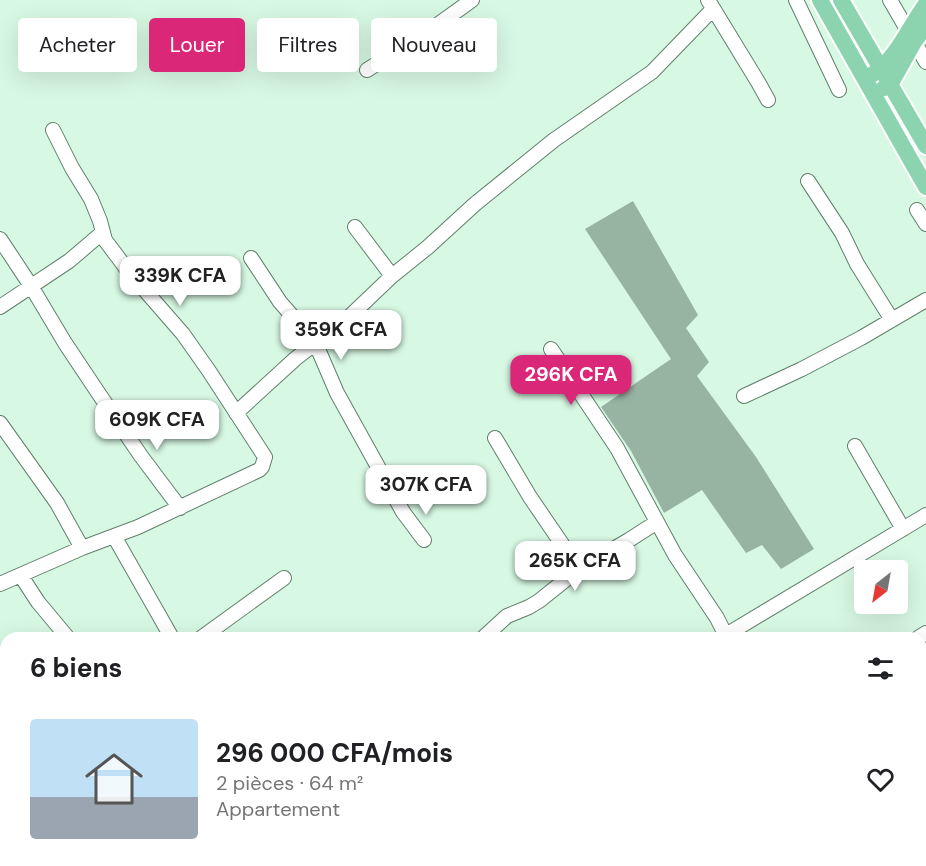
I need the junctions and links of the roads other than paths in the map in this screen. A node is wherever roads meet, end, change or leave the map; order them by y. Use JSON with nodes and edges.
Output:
{"nodes":[{"id":1,"x":472,"y":0,"type":"edge"},
{"id":2,"x":796,"y":0,"type":"edge"},
{"id":3,"x":820,"y":0,"type":"edge"},
{"id":4,"x":841,"y":0,"type":"edge"},
{"id":5,"x":890,"y":0,"type":"edge"},
{"id":6,"x":710,"y":4,"type":"edge"},
{"id":7,"x":926,"y":4,"type":"edge"},
{"id":8,"x":926,"y":26,"type":"edge"},
{"id":9,"x":911,"y":37,"type":"junction"},
{"id":10,"x":866,"y":44,"type":"junction"},
{"id":11,"x":897,"y":49,"type":"junction"},
{"id":12,"x":926,"y":62,"type":"edge"},
{"id":13,"x":900,"y":67,"type":"junction"},
{"id":14,"x":882,"y":68,"type":"junction"},
{"id":15,"x":367,"y":70,"type":"dead end"},
{"id":16,"x":864,"y":79,"type":"junction"},
{"id":17,"x":891,"y":83,"type":"junction"},
{"id":18,"x":839,"y":90,"type":"dead end"},
{"id":19,"x":873,"y":95,"type":"junction"},
{"id":20,"x":768,"y":100,"type":"dead end"},
{"id":21,"x":901,"y":102,"type":"junction"},
{"id":22,"x":53,"y":130,"type":"dead end"},
{"id":23,"x":926,"y":146,"type":"edge"},
{"id":24,"x":808,"y":182,"type":"dead end"},
{"id":25,"x":926,"y":187,"type":"edge"},
{"id":26,"x":917,"y":210,"type":"dead end"},
{"id":27,"x":926,"y":224,"type":"edge"},
{"id":28,"x":355,"y":227,"type":"dead end"},
{"id":29,"x":103,"y":232,"type":"junction"},
{"id":30,"x":0,"y":239,"type":"edge"},
{"id":31,"x":251,"y":258,"type":"dead end"},
{"id":32,"x":392,"y":276,"type":"junction"},
{"id":33,"x":31,"y":286,"type":"junction"},
{"id":34,"x":926,"y":300,"type":"edge"},
{"id":35,"x":0,"y":307,"type":"edge"},
{"id":36,"x":892,"y":320,"type":"junction"},
{"id":37,"x":315,"y":342,"type":"junction"},
{"id":38,"x":551,"y":349,"type":"dead end"},
{"id":39,"x":744,"y":396,"type":"dead end"},
{"id":40,"x":236,"y":413,"type":"junction"},
{"id":41,"x":0,"y":423,"type":"edge"},
{"id":42,"x":495,"y":438,"type":"dead end"},
{"id":43,"x":855,"y":446,"type":"dead end"},
{"id":44,"x":180,"y":507,"type":"junction"},
{"id":45,"x":926,"y":515,"type":"edge"},
{"id":46,"x":657,"y":522,"type":"junction"},
{"id":47,"x":903,"y":529,"type":"junction"},
{"id":48,"x":114,"y":536,"type":"junction"},
{"id":49,"x":424,"y":540,"type":"dead end"},
{"id":50,"x":82,"y":548,"type":"junction"},
{"id":51,"x":579,"y":569,"type":"junction"},
{"id":52,"x":21,"y":576,"type":"junction"},
{"id":53,"x":284,"y":578,"type":"dead end"},
{"id":54,"x":0,"y":584,"type":"edge"},
{"id":55,"x":63,"y":632,"type":"edge"},
{"id":56,"x":169,"y":632,"type":"edge"},
{"id":57,"x":209,"y":632,"type":"edge"},
{"id":58,"x":490,"y":632,"type":"edge"},
{"id":59,"x":725,"y":632,"type":"edge"},
{"id":60,"x":734,"y":632,"type":"edge"}],
"edges":[{"from":1,"to":15,"type":"street"},
{"from":2,"to":18,"type":"street"},
{"from":3,"to":16,"type":"main road"},
{"from":4,"to":10,"type":"main road"},
{"from":5,"to":9,"type":"street"},
{"from":6,"to":20,"type":"street"},
{"from":6,"to":32,"type":"street"},
{"from":7,"to":9,"type":"main road"},
{"from":8,"to":9,"type":"main road"},
{"from":9,"to":11,"type":"main road"},
{"from":9,"to":12,"type":"street"},
{"from":9,"to":13,"type":"main road"},
{"from":10,"to":11,"type":"main road"},
{"from":10,"to":14,"type":"main road"},
{"from":11,"to":14,"type":"main road"},
{"from":13,"to":17,"type":"main road"},
{"from":13,"to":21,"type":"main road"},
{"from":14,"to":16,"type":"main road"},
{"from":14,"to":17,"type":"main road"},
{"from":16,"to":19,"type":"main road"},
{"from":17,"to":19,"type":"main road"},
{"from":17,"to":21,"type":"main road"},
{"from":19,"to":25,"type":"main road"},
{"from":21,"to":23,"type":"main road"},
{"from":22,"to":29,"type":"street"},
{"from":24,"to":36,"type":"street"},
{"from":26,"to":27,"type":"street"},
{"from":28,"to":32,"type":"street"},
{"from":29,"to":33,"type":"street"},
{"from":29,"to":40,"type":"street"},
{"from":30,"to":33,"type":"street"},
{"from":31,"to":37,"type":"street"},
{"from":32,"to":37,"type":"street"},
{"from":33,"to":35,"type":"street"},
{"from":33,"to":44,"type":"street"},
{"from":34,"to":36,"type":"street"},
{"from":36,"to":39,"type":"street"},
{"from":37,"to":40,"type":"street"},
{"from":37,"to":49,"type":"street"},
{"from":38,"to":46,"type":"street"},
{"from":40,"to":44,"type":"street"},
{"from":41,"to":50,"type":"street"},
{"from":42,"to":51,"type":"street"},
{"from":43,"to":47,"type":"street"},
{"from":44,"to":48,"type":"street"},
{"from":45,"to":47,"type":"street"},
{"from":46,"to":51,"type":"street"},
{"from":46,"to":59,"type":"street"},
{"from":47,"to":60,"type":"street"},
{"from":48,"to":50,"type":"street"},
{"from":48,"to":56,"type":"street"},
{"from":50,"to":52,"type":"street"},
{"from":51,"to":58,"type":"street"},
{"from":52,"to":54,"type":"street"},
{"from":52,"to":55,"type":"street"},
{"from":53,"to":57,"type":"street"}]}
